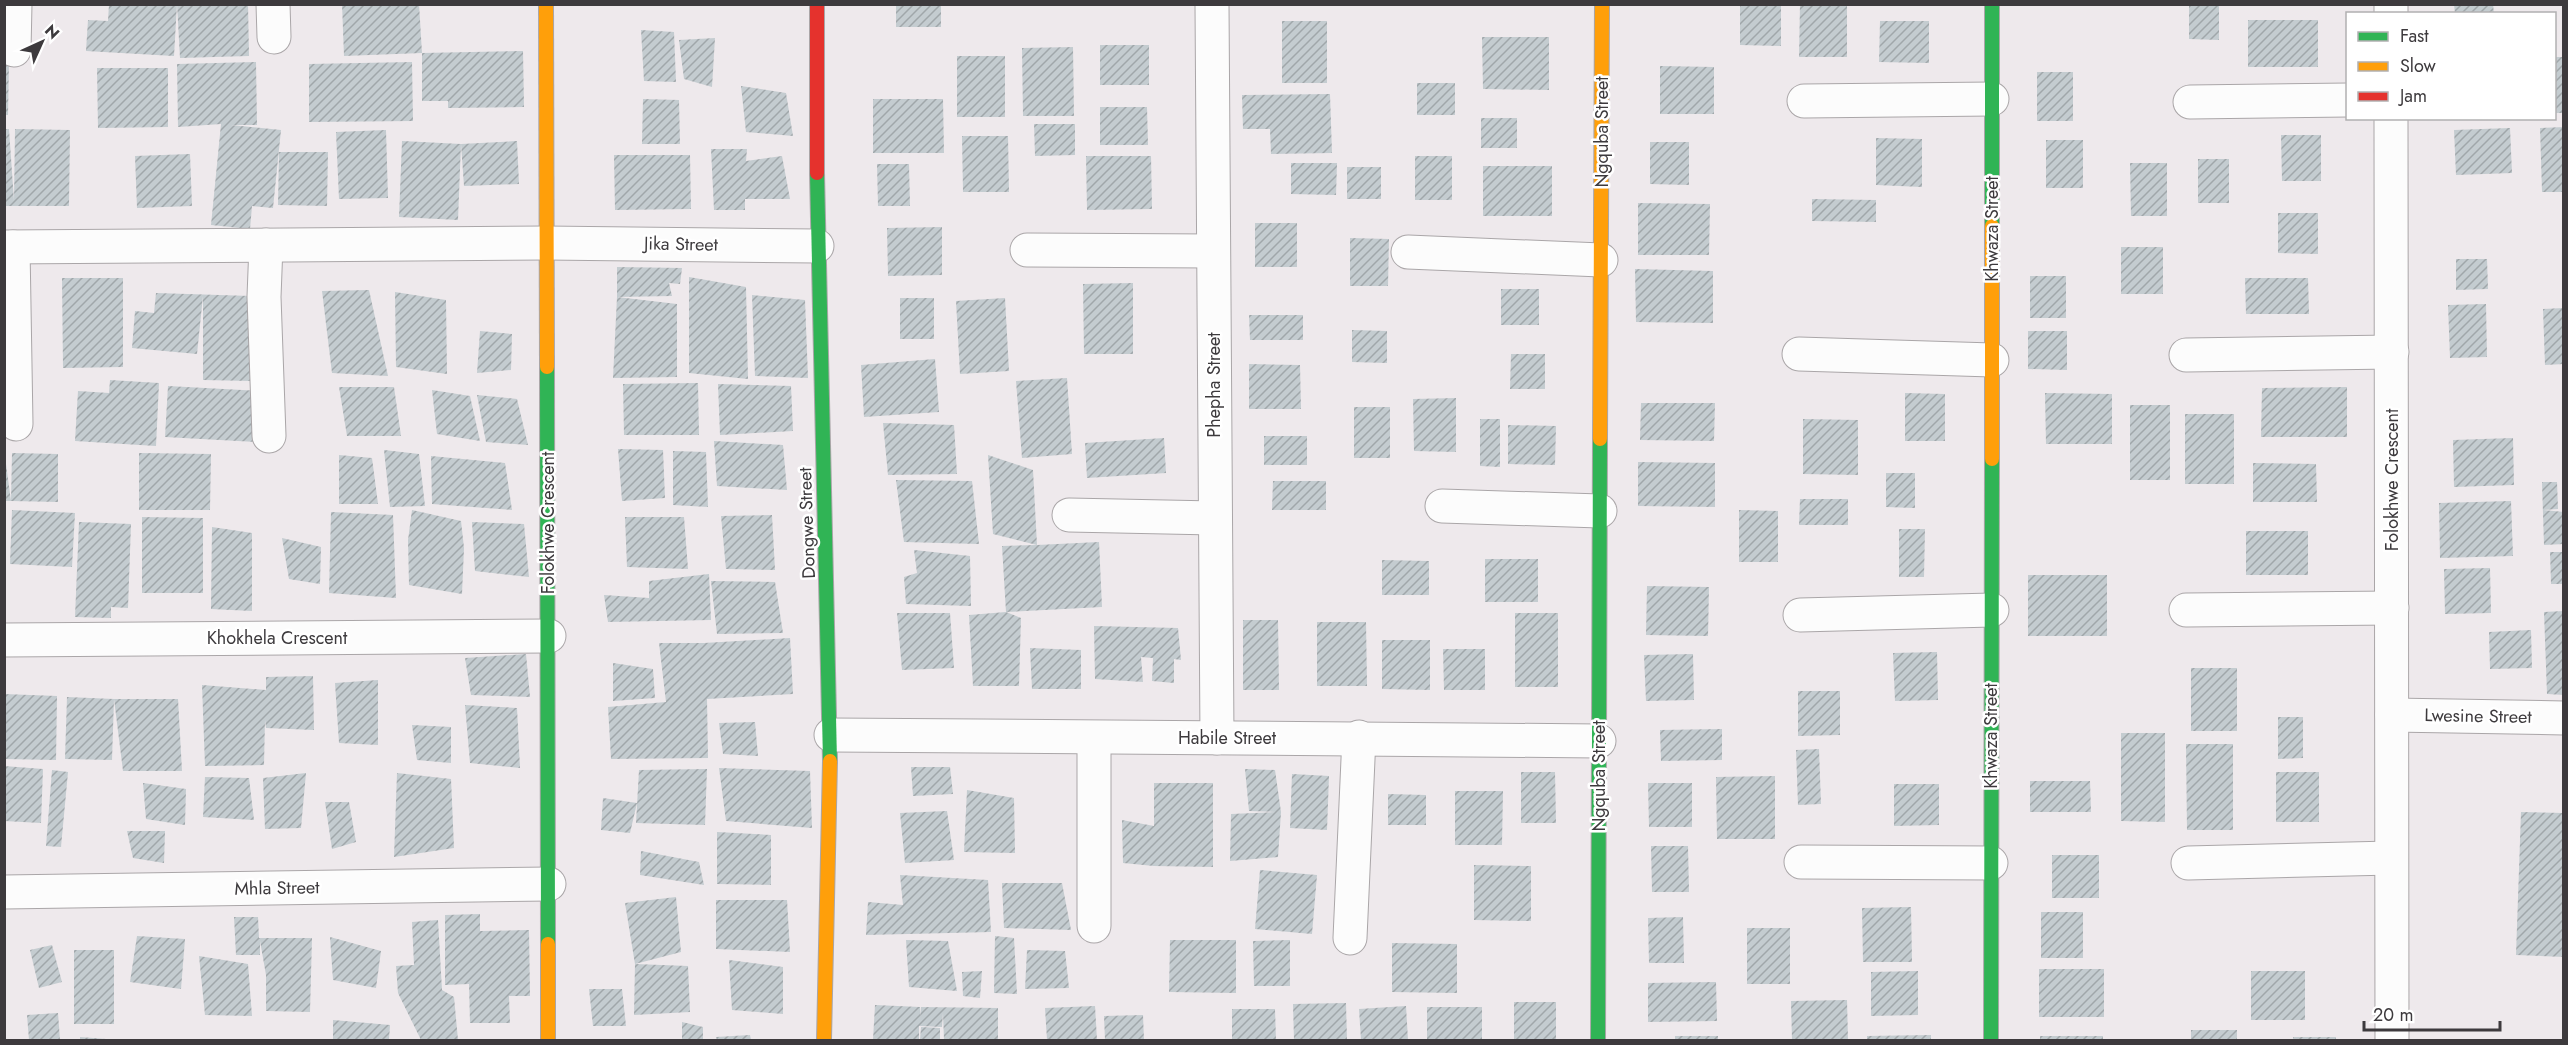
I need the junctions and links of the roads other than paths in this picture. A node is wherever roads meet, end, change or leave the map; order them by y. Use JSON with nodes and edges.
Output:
{"nodes":[{"id":1,"x":15,"y":4,"type":"edge"},
{"id":2,"x":273,"y":4,"type":"edge"},
{"id":3,"x":546,"y":4,"type":"edge"},
{"id":4,"x":817,"y":4,"type":"edge"},
{"id":5,"x":1212,"y":4,"type":"edge"},
{"id":6,"x":1602,"y":4,"type":"edge"},
{"id":7,"x":1992,"y":4,"type":"edge"},
{"id":8,"x":274,"y":37,"type":"dead end"},
{"id":9,"x":15,"y":50,"type":"dead end"},
{"id":10,"x":1992,"y":99,"type":"junction"},
{"id":11,"x":2346,"y":100,"type":"edge"},
{"id":12,"x":1804,"y":101,"type":"dead end"},
{"id":13,"x":2190,"y":102,"type":"dead end"},
{"id":14,"x":2391,"y":120,"type":"edge"},
{"id":15,"x":546,"y":243,"type":"junction"},
{"id":16,"x":266,"y":245,"type":"junction"},
{"id":17,"x":816,"y":246,"type":"junction"},
{"id":18,"x":9,"y":247,"type":"edge"},
{"id":19,"x":1027,"y":250,"type":"dead end"},
{"id":20,"x":1213,"y":251,"type":"junction"},
{"id":21,"x":1407,"y":252,"type":"dead end"},
{"id":22,"x":1601,"y":260,"type":"junction"},
{"id":23,"x":2392,"y":352,"type":"junction"},
{"id":24,"x":1799,"y":354,"type":"dead end"},
{"id":25,"x":2186,"y":355,"type":"dead end"},
{"id":26,"x":1992,"y":360,"type":"junction"},
{"id":27,"x":16,"y":424,"type":"dead end"},
{"id":28,"x":269,"y":436,"type":"dead end"},
{"id":29,"x":1443,"y":506,"type":"dead end"},
{"id":30,"x":1600,"y":511,"type":"junction"},
{"id":31,"x":1069,"y":515,"type":"dead end"},
{"id":32,"x":1214,"y":518,"type":"junction"},
{"id":33,"x":2392,"y":608,"type":"junction"},
{"id":34,"x":1992,"y":610,"type":"junction"},
{"id":35,"x":2186,"y":610,"type":"dead end"},
{"id":36,"x":1800,"y":615,"type":"dead end"},
{"id":37,"x":549,"y":636,"type":"junction"},
{"id":38,"x":4,"y":640,"type":"edge"},
{"id":39,"x":2392,"y":715,"type":"junction"},
{"id":40,"x":2564,"y":718,"type":"edge"},
{"id":41,"x":831,"y":735,"type":"junction"},
{"id":42,"x":1359,"y":737,"type":"junction"},
{"id":43,"x":1094,"y":738,"type":"junction"},
{"id":44,"x":1217,"y":738,"type":"junction"},
{"id":45,"x":1599,"y":741,"type":"junction"},
{"id":46,"x":2391,"y":858,"type":"junction"},
{"id":47,"x":1801,"y":862,"type":"dead end"},
{"id":48,"x":1991,"y":863,"type":"junction"},
{"id":49,"x":2188,"y":863,"type":"dead end"},
{"id":50,"x":549,"y":884,"type":"junction"},
{"id":51,"x":4,"y":892,"type":"edge"},
{"id":52,"x":1094,"y":926,"type":"dead end"},
{"id":53,"x":1350,"y":938,"type":"dead end"},
{"id":54,"x":548,"y":1041,"type":"edge"},
{"id":55,"x":824,"y":1041,"type":"edge"},
{"id":56,"x":1598,"y":1041,"type":"edge"},
{"id":57,"x":1991,"y":1041,"type":"edge"},
{"id":58,"x":2392,"y":1041,"type":"edge"}],
"edges":[{"from":1,"to":9,"type":"street"},
{"from":2,"to":8,"type":"street"},
{"from":3,"to":15,"type":"street","name":"Folokhwe Crescent"},
{"from":4,"to":17,"type":"street","name":"Dongwe Street"},
{"from":5,"to":20,"type":"street","name":"Phepha Street"},
{"from":6,"to":22,"type":"street","name":"Ngquba Street"},
{"from":7,"to":10,"type":"street","name":"Khwaza Street"},
{"from":10,"to":12,"type":"street"},
{"from":10,"to":26,"type":"street","name":"Khwaza Street"},
{"from":11,"to":13,"type":"street"},
{"from":14,"to":23,"type":"street","name":"Folokhwe Crescent"},
{"from":15,"to":16,"type":"street"},
{"from":15,"to":17,"type":"street","name":"Jika Street"},
{"from":15,"to":37,"type":"street","name":"Folokhwe Crescent"},
{"from":16,"to":18,"type":"street"},
{"from":16,"to":28,"type":"street"},
{"from":17,"to":41,"type":"street","name":"Dongwe Street"},
{"from":18,"to":27,"type":"street"},
{"from":19,"to":20,"type":"street"},
{"from":20,"to":32,"type":"street","name":"Phepha Street"},
{"from":21,"to":22,"type":"street"},
{"from":22,"to":30,"type":"street","name":"Ngquba Street"},
{"from":23,"to":25,"type":"street"},
{"from":23,"to":33,"type":"street","name":"Folokhwe Crescent"},
{"from":24,"to":26,"type":"street"},
{"from":26,"to":34,"type":"street","name":"Khwaza Street"},
{"from":29,"to":30,"type":"street"},
{"from":30,"to":45,"type":"street","name":"Ngquba Street"},
{"from":31,"to":32,"type":"street"},
{"from":32,"to":44,"type":"street","name":"Phepha Street"},
{"from":33,"to":35,"type":"street"},
{"from":33,"to":39,"type":"street","name":"Folokhwe Crescent"},
{"from":34,"to":36,"type":"street"},
{"from":34,"to":48,"type":"street","name":"Khwaza Street"},
{"from":37,"to":38,"type":"street","name":"Khokhela Crescent"},
{"from":37,"to":50,"type":"street","name":"Folokhwe Crescent"},
{"from":39,"to":40,"type":"street","name":"Lwesine Street"},
{"from":39,"to":46,"type":"street","name":"Folokhwe Crescent"},
{"from":41,"to":43,"type":"street","name":"Habile Street"},
{"from":41,"to":55,"type":"street","name":"Dongwe Street"},
{"from":42,"to":44,"type":"street","name":"Habile Street"},
{"from":42,"to":45,"type":"street","name":"Habile Street"},
{"from":42,"to":53,"type":"street"},
{"from":43,"to":44,"type":"street","name":"Habile Street"},
{"from":43,"to":52,"type":"street"},
{"from":45,"to":56,"type":"street","name":"Ngquba Street"},
{"from":46,"to":49,"type":"street"},
{"from":46,"to":58,"type":"street","name":"Folokhwe Crescent"},
{"from":47,"to":48,"type":"street"},
{"from":48,"to":57,"type":"street","name":"Khwaza Street"},
{"from":50,"to":51,"type":"street","name":"Mhla Street"},
{"from":50,"to":54,"type":"street","name":"Folokhwe Crescent"}]}
